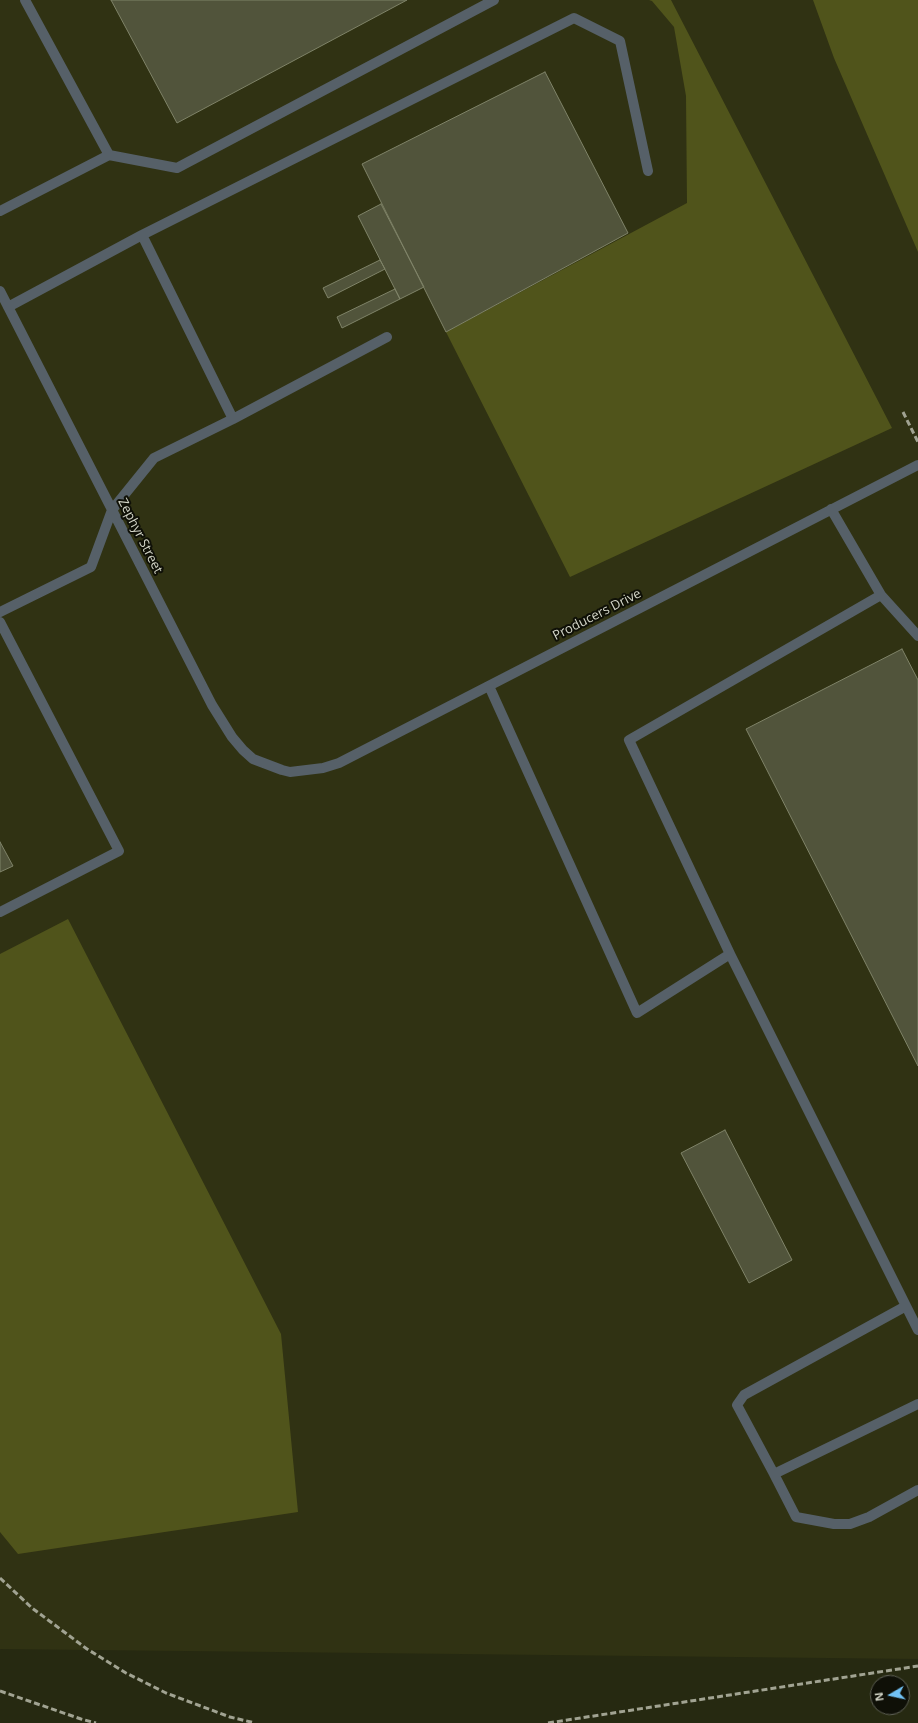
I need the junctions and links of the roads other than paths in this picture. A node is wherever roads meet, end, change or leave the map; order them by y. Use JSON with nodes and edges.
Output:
{"nodes":[{"id":1,"x":26,"y":0,"type":"edge"},
{"id":2,"x":494,"y":0,"type":"edge"},
{"id":3,"x":109,"y":155,"type":"junction"},
{"id":4,"x":648,"y":170,"type":"dead end"},
{"id":5,"x":0,"y":211,"type":"edge"},
{"id":6,"x":142,"y":235,"type":"junction"},
{"id":7,"x":0,"y":291,"type":"edge"},
{"id":8,"x":8,"y":307,"type":"junction"},
{"id":9,"x":387,"y":337,"type":"dead end"},
{"id":10,"x":233,"y":419,"type":"junction"},
{"id":11,"x":918,"y":464,"type":"edge"},
{"id":12,"x":831,"y":509,"type":"junction"},
{"id":13,"x":112,"y":510,"type":"junction"},
{"id":14,"x":881,"y":594,"type":"junction"},
{"id":15,"x":0,"y":612,"type":"edge"},
{"id":16,"x":0,"y":622,"type":"edge"},
{"id":17,"x":918,"y":636,"type":"edge"},
{"id":18,"x":489,"y":686,"type":"junction"},
{"id":19,"x":282,"y":770,"type":"joint"},
{"id":20,"x":0,"y":912,"type":"edge"},
{"id":21,"x":730,"y":954,"type":"junction"},
{"id":22,"x":906,"y":1306,"type":"junction"},
{"id":23,"x":918,"y":1330,"type":"edge"},
{"id":24,"x":918,"y":1404,"type":"edge"},
{"id":25,"x":774,"y":1474,"type":"junction"},
{"id":26,"x":918,"y":1490,"type":"edge"}],
"edges":[{"from":1,"to":3,"type":"street"},
{"from":2,"to":3,"type":"street"},
{"from":3,"to":5,"type":"street"},
{"from":4,"to":6,"type":"street"},
{"from":6,"to":8,"type":"street"},
{"from":6,"to":10,"type":"street"},
{"from":7,"to":8,"type":"street","name":"Zephyr Street"},
{"from":8,"to":13,"type":"street","name":"Zephyr Street"},
{"from":9,"to":10,"type":"street"},
{"from":10,"to":13,"type":"street"},
{"from":11,"to":12,"type":"street","name":"Producers Drive"},
{"from":12,"to":14,"type":"street"},
{"from":12,"to":18,"type":"street","name":"Producers Drive"},
{"from":13,"to":15,"type":"street"},
{"from":13,"to":19,"type":"street","name":"Zephyr Street"},
{"from":14,"to":17,"type":"street"},
{"from":14,"to":21,"type":"street"},
{"from":16,"to":20,"type":"street"},
{"from":18,"to":19,"type":"street","name":"Producers Drive"},
{"from":18,"to":21,"type":"street"},
{"from":21,"to":22,"type":"street"},
{"from":22,"to":23,"type":"street"},
{"from":22,"to":25,"type":"street"},
{"from":24,"to":25,"type":"street"},
{"from":25,"to":26,"type":"street"}]}
